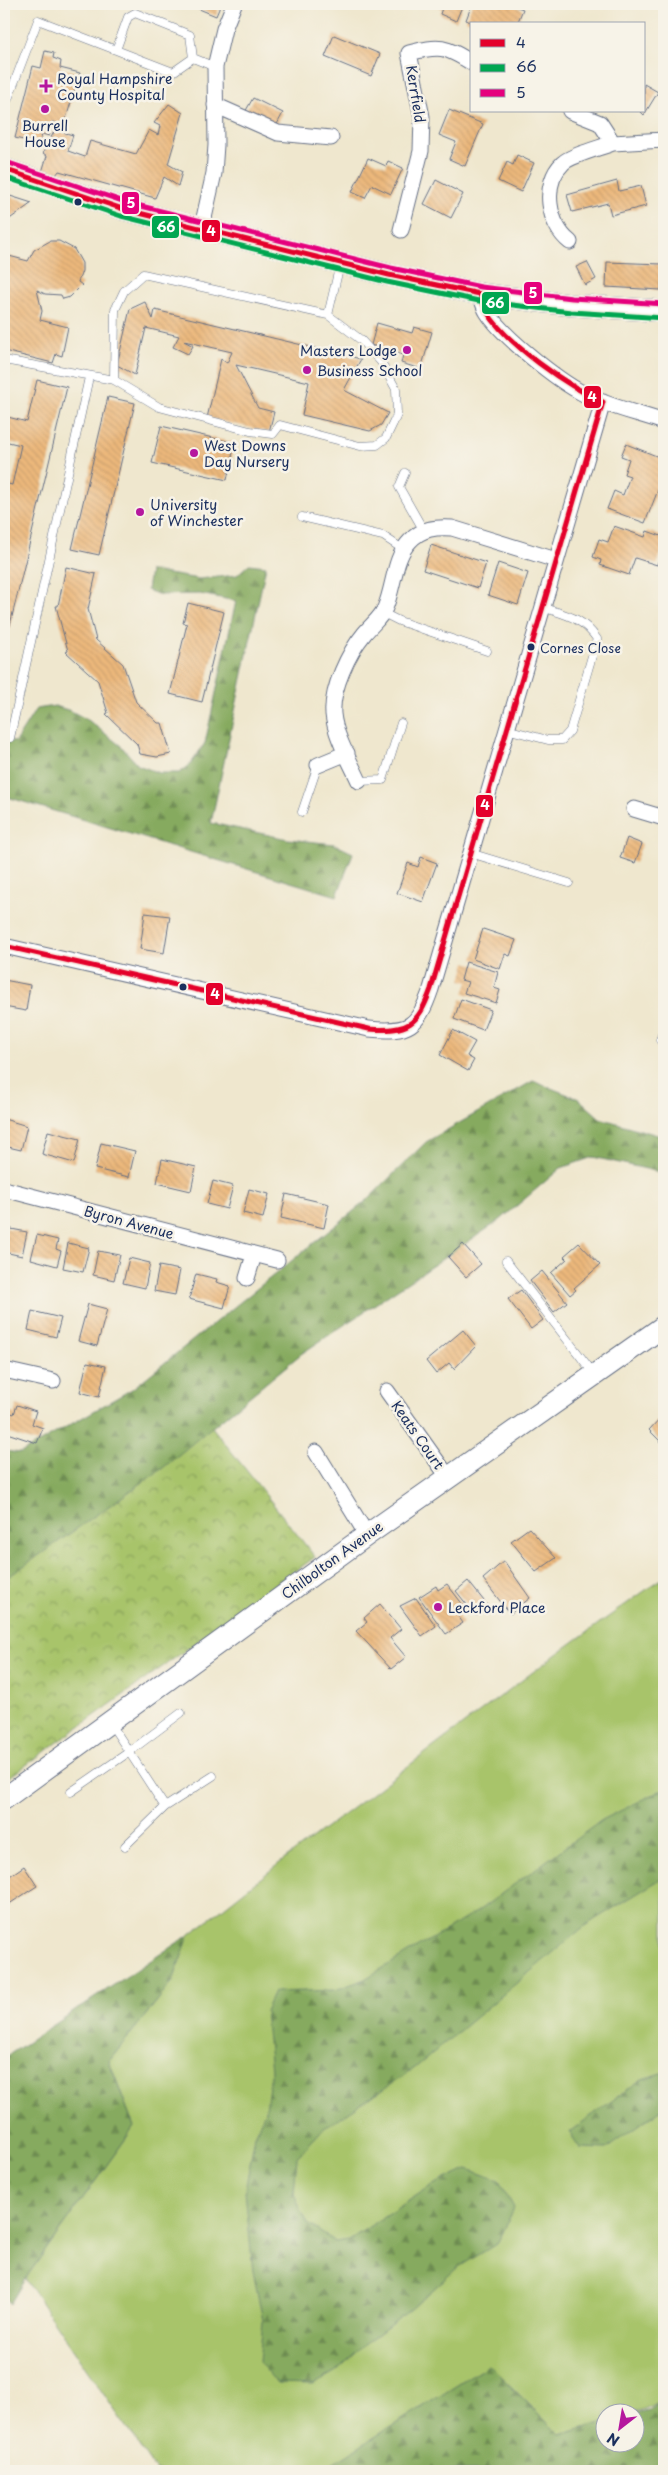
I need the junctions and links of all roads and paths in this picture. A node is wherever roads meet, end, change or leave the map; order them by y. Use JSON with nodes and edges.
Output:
{"nodes":[{"id":1,"x":234,"y":4,"type":"edge"},
{"id":2,"x":116,"y":50,"type":"junction"},
{"id":3,"x":193,"y":58,"type":"junction"},
{"id":4,"x":470,"y":62,"type":"edge"},
{"id":5,"x":215,"y":67,"type":"junction"},
{"id":6,"x":8,"y":99,"type":"dead end"},
{"id":7,"x":216,"y":105,"type":"junction"},
{"id":8,"x":572,"y":112,"type":"edge"},
{"id":9,"x":331,"y":138,"type":"dead end"},
{"id":10,"x":664,"y":140,"type":"edge"},
{"id":11,"x":613,"y":143,"type":"junction"},
{"id":12,"x":4,"y":170,"type":"edge"},
{"id":13,"x":202,"y":227,"type":"junction"},
{"id":14,"x":401,"y":230,"type":"dead end"},
{"id":15,"x":570,"y":242,"type":"dead end"},
{"id":16,"x":341,"y":262,"type":"junction"},
{"id":17,"x":480,"y":294,"type":"junction"},
{"id":18,"x":664,"y":311,"type":"edge"},
{"id":19,"x":328,"y":315,"type":"junction"},
{"id":20,"x":4,"y":360,"type":"edge"},
{"id":21,"x":89,"y":377,"type":"junction"},
{"id":22,"x":114,"y":380,"type":"junction"},
{"id":23,"x":604,"y":402,"type":"junction"},
{"id":24,"x":664,"y":422,"type":"edge"},
{"id":25,"x":405,"y":473,"type":"dead end"},
{"id":26,"x":302,"y":517,"type":"dead end"},
{"id":27,"x":424,"y":530,"type":"junction"},
{"id":28,"x":404,"y":550,"type":"junction"},
{"id":29,"x":556,"y":560,"type":"junction"},
{"id":30,"x":542,"y":607,"type":"junction"},
{"id":31,"x":383,"y":613,"type":"junction"},
{"id":32,"x":487,"y":651,"type":"dead end"},
{"id":33,"x":401,"y":723,"type":"dead end"},
{"id":34,"x":506,"y":729,"type":"junction"},
{"id":35,"x":10,"y":738,"type":"dead end"},
{"id":36,"x":346,"y":753,"type":"junction"},
{"id":37,"x":318,"y":765,"type":"joint"},
{"id":38,"x":358,"y":781,"type":"joint"},
{"id":39,"x":634,"y":809,"type":"dead end"},
{"id":40,"x":302,"y":812,"type":"dead end"},
{"id":41,"x":664,"y":818,"type":"edge"},
{"id":42,"x":470,"y":853,"type":"junction"},
{"id":43,"x":569,"y":883,"type":"dead end"},
{"id":44,"x":4,"y":946,"type":"edge"},
{"id":45,"x":664,"y":1030,"type":"edge"},
{"id":46,"x":660,"y":1040,"type":"dead end"},
{"id":47,"x":4,"y":1189,"type":"edge"},
{"id":48,"x":254,"y":1255,"type":"junction"},
{"id":49,"x":277,"y":1260,"type":"dead end"},
{"id":50,"x":506,"y":1261,"type":"dead end"},
{"id":51,"x":247,"y":1278,"type":"dead end"},
{"id":52,"x":664,"y":1326,"type":"edge"},
{"id":53,"x":4,"y":1370,"type":"edge"},
{"id":54,"x":595,"y":1376,"type":"junction"},
{"id":55,"x":53,"y":1381,"type":"dead end"},
{"id":56,"x":387,"y":1391,"type":"dead end"},
{"id":57,"x":316,"y":1452,"type":"dead end"},
{"id":58,"x":449,"y":1478,"type":"junction"},
{"id":59,"x":367,"y":1535,"type":"junction"},
{"id":60,"x":181,"y":1713,"type":"dead end"},
{"id":61,"x":110,"y":1722,"type":"junction"},
{"id":62,"x":130,"y":1752,"type":"junction"},
{"id":63,"x":213,"y":1776,"type":"dead end"},
{"id":64,"x":71,"y":1792,"type":"dead end"},
{"id":65,"x":4,"y":1799,"type":"edge"},
{"id":66,"x":165,"y":1807,"type":"junction"},
{"id":67,"x":125,"y":1846,"type":"dead end"}],
"edges":[{"from":1,"to":5,"type":"street"},
{"from":2,"to":3,"type":"lane"},
{"from":2,"to":3,"type":"lane"},
{"from":2,"to":6,"type":"lane"},
{"from":3,"to":5,"type":"lane"},
{"from":4,"to":14,"type":"street","name":"Kerrfield"},
{"from":5,"to":7,"type":"street"},
{"from":7,"to":9,"type":"street"},
{"from":7,"to":13,"type":"street"},
{"from":8,"to":11,"type":"street"},
{"from":10,"to":11,"type":"street"},
{"from":11,"to":15,"type":"street"},
{"from":12,"to":13,"type":"main road"},
{"from":13,"to":16,"type":"main road"},
{"from":16,"to":17,"type":"main road"},
{"from":16,"to":19,"type":"lane"},
{"from":17,"to":18,"type":"main road"},
{"from":17,"to":23,"type":"street"},
{"from":19,"to":22,"type":"lane"},
{"from":19,"to":22,"type":"lane"},
{"from":20,"to":21,"type":"lane"},
{"from":21,"to":22,"type":"lane"},
{"from":21,"to":35,"type":"lane"},
{"from":23,"to":24,"type":"street"},
{"from":23,"to":29,"type":"street"},
{"from":25,"to":27,"type":"lane"},
{"from":26,"to":28,"type":"lane"},
{"from":27,"to":28,"type":"street"},
{"from":27,"to":29,"type":"street"},
{"from":28,"to":31,"type":"street"},
{"from":29,"to":30,"type":"street"},
{"from":30,"to":34,"type":"street"},
{"from":30,"to":34,"type":"lane"},
{"from":31,"to":32,"type":"lane"},
{"from":31,"to":36,"type":"street"},
{"from":33,"to":38,"type":"lane"},
{"from":34,"to":42,"type":"street"},
{"from":36,"to":37,"type":"street"},
{"from":36,"to":38,"type":"street"},
{"from":37,"to":40,"type":"lane"},
{"from":39,"to":41,"type":"street"},
{"from":42,"to":43,"type":"lane"},
{"from":42,"to":44,"type":"street"},
{"from":45,"to":46,"type":"lane"},
{"from":47,"to":48,"type":"street","name":"Byron Avenue"},
{"from":48,"to":49,"type":"street","name":"Byron Avenue"},
{"from":48,"to":51,"type":"street"},
{"from":50,"to":54,"type":"lane"},
{"from":52,"to":54,"type":"main road","name":"Chilbolton Avenue"},
{"from":53,"to":55,"type":"street"},
{"from":54,"to":58,"type":"main road","name":"Chilbolton Avenue"},
{"from":56,"to":58,"type":"street","name":"Keats Court"},
{"from":57,"to":59,"type":"street"},
{"from":58,"to":59,"type":"main road","name":"Chilbolton Avenue"},
{"from":59,"to":61,"type":"main road","name":"Chilbolton Avenue"},
{"from":60,"to":62,"type":"lane"},
{"from":61,"to":62,"type":"lane"},
{"from":61,"to":65,"type":"main road","name":"Chilbolton Avenue"},
{"from":62,"to":64,"type":"lane"},
{"from":62,"to":66,"type":"lane"},
{"from":63,"to":66,"type":"lane"},
{"from":66,"to":67,"type":"lane"}]}
